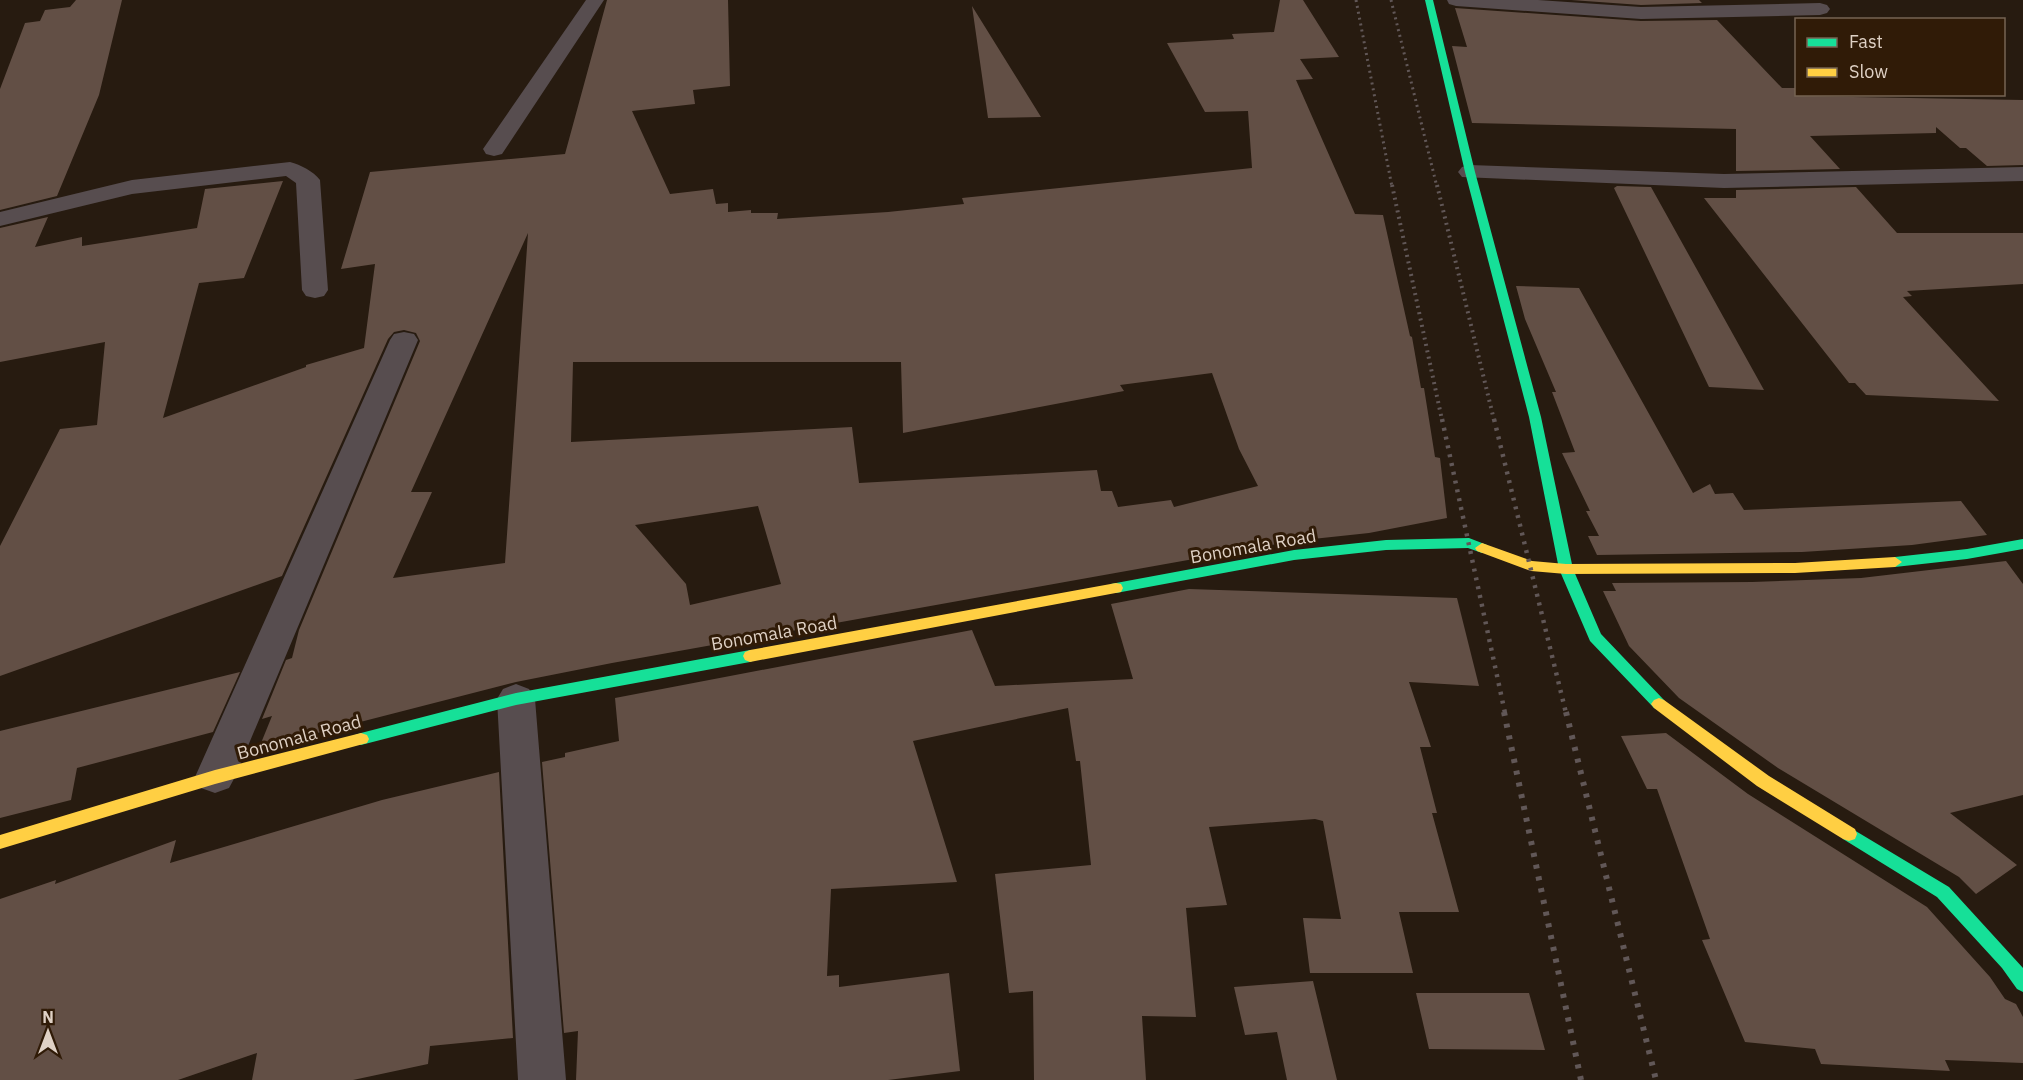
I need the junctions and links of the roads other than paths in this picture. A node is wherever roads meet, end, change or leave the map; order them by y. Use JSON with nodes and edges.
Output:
{"nodes":[{"id":1,"x":595,"y":0,"type":"edge"},
{"id":2,"x":1429,"y":0,"type":"edge"},
{"id":3,"x":1456,"y":0,"type":"edge"},
{"id":4,"x":1820,"y":9,"type":"dead end"},
{"id":5,"x":494,"y":149,"type":"dead end"},
{"id":6,"x":1470,"y":172,"type":"junction"},
{"id":7,"x":2023,"y":174,"type":"edge"},
{"id":8,"x":0,"y":219,"type":"edge"},
{"id":9,"x":315,"y":290,"type":"dead end"},
{"id":10,"x":404,"y":340,"type":"dead end"},
{"id":11,"x":2023,"y":544,"type":"edge"},
{"id":12,"x":1566,"y":569,"type":"junction"},
{"id":13,"x":516,"y":699,"type":"junction"},
{"id":14,"x":215,"y":777,"type":"junction"},
{"id":15,"x":0,"y":842,"type":"edge"},
{"id":16,"x":2023,"y":983,"type":"edge"},
{"id":17,"x":542,"y":1080,"type":"edge"}],
"edges":[{"from":1,"to":5,"type":"street"},
{"from":2,"to":6,"type":"street"},
{"from":3,"to":4,"type":"street"},
{"from":6,"to":7,"type":"street"},
{"from":6,"to":12,"type":"street"},
{"from":8,"to":9,"type":"street"},
{"from":10,"to":14,"type":"street"},
{"from":11,"to":12,"type":"street","name":"Bonomala Road"},
{"from":12,"to":13,"type":"street","name":"Bonomala Road"},
{"from":12,"to":16,"type":"street"},
{"from":13,"to":14,"type":"street","name":"Bonomala Road"},
{"from":13,"to":17,"type":"street"},
{"from":14,"to":15,"type":"street","name":"Bonomala Road"}]}
